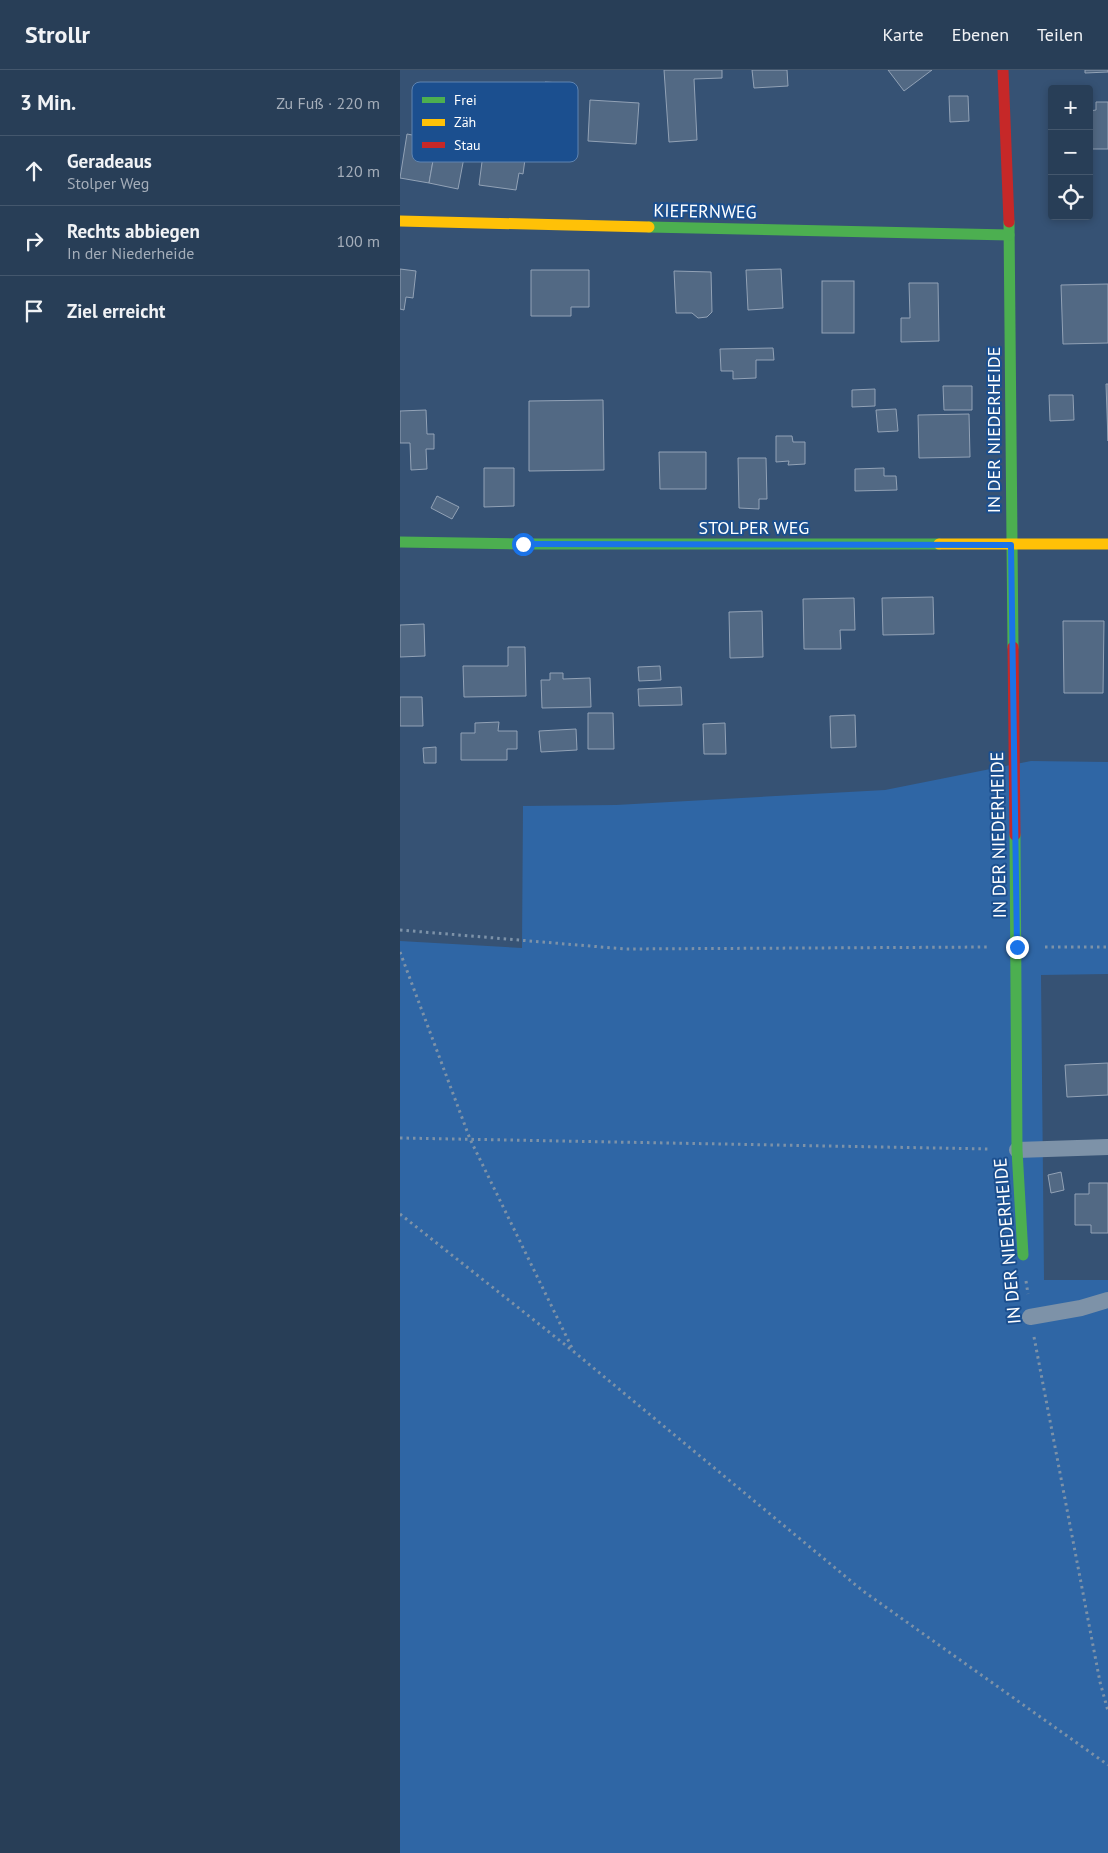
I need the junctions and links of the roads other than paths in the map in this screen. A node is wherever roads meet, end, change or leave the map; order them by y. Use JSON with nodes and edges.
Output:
{"nodes":[{"id":1,"x":1003,"y":70,"type":"edge"},
{"id":2,"x":400,"y":221,"type":"edge"},
{"id":3,"x":1009,"y":236,"type":"junction"},
{"id":4,"x":400,"y":542,"type":"edge"},
{"id":5,"x":1108,"y":544,"type":"edge"},
{"id":6,"x":1011,"y":545,"type":"junction"},
{"id":7,"x":1108,"y":1147,"type":"edge"},
{"id":8,"x":1016,"y":1150,"type":"junction"},
{"id":9,"x":1023,"y":1255,"type":"road end"},
{"id":10,"x":1108,"y":1300,"type":"edge"},
{"id":11,"x":1030,"y":1317,"type":"road end"}],
"edges":[{"from":1,"to":3,"type":"street","name":"IN DER NIEDERHEIDE"},
{"from":2,"to":3,"type":"street","name":"KIEFERNWEG"},
{"from":3,"to":6,"type":"street","name":"IN DER NIEDERHEIDE"},
{"from":4,"to":6,"type":"street","name":"STOLPER WEG"},
{"from":5,"to":6,"type":"street","name":"STOLPER WEG"},
{"from":6,"to":8,"type":"street","name":"IN DER NIEDERHEIDE"},
{"from":7,"to":8,"type":"lane"},
{"from":8,"to":9,"type":"street","name":"IN DER NIEDERHEIDE"},
{"from":10,"to":11,"type":"lane"}]}
